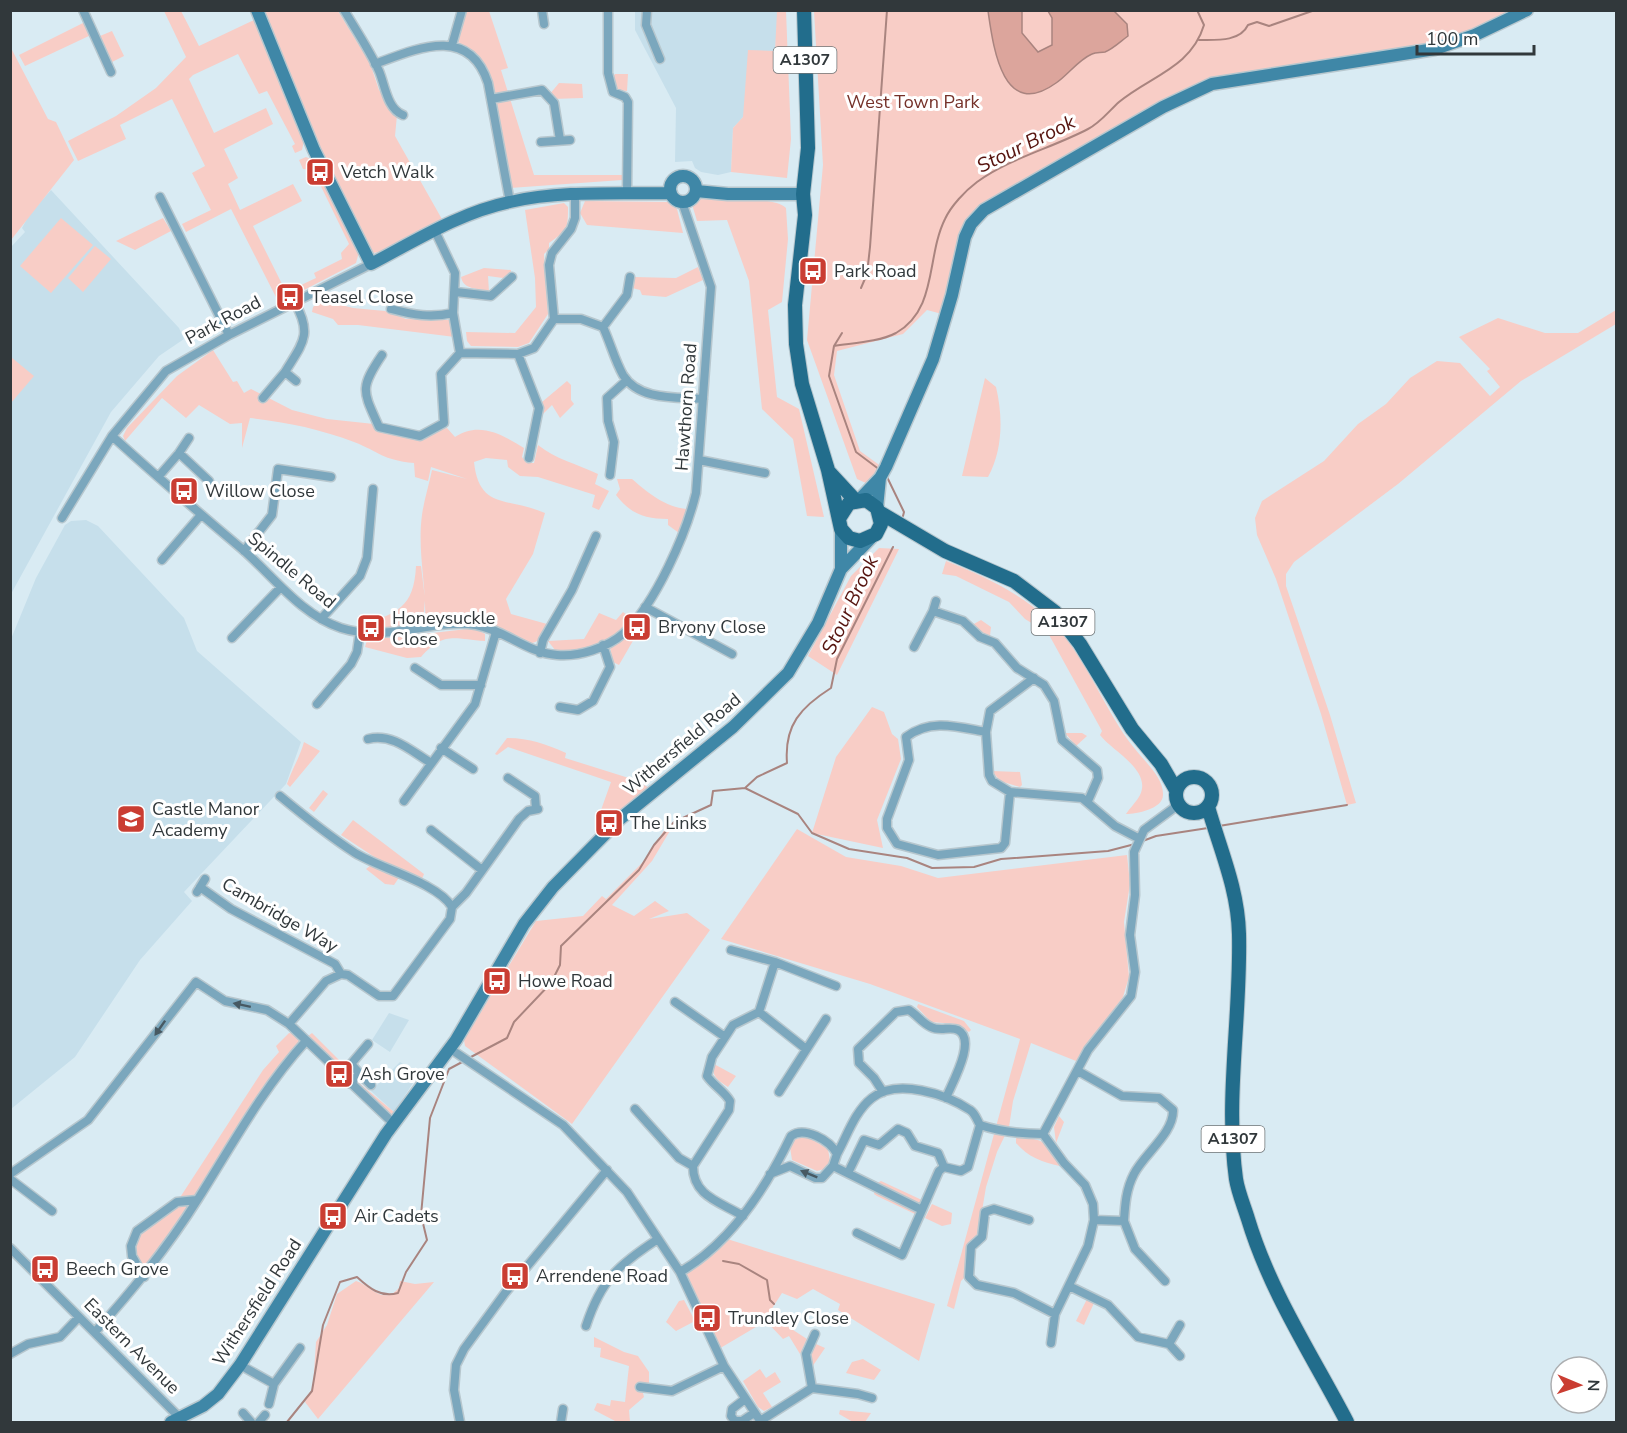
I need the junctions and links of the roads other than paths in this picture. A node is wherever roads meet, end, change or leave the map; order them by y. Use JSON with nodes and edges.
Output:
{"nodes":[{"id":1,"x":82,"y":10,"type":"edge"},
{"id":2,"x":257,"y":10,"type":"edge"},
{"id":3,"x":344,"y":10,"type":"edge"},
{"id":4,"x":462,"y":10,"type":"edge"},
{"id":5,"x":542,"y":10,"type":"edge"},
{"id":6,"x":608,"y":10,"type":"edge"},
{"id":7,"x":647,"y":10,"type":"edge"},
{"id":8,"x":804,"y":10,"type":"edge"},
{"id":9,"x":1527,"y":10,"type":"edge"},
{"id":10,"x":544,"y":24,"type":"dead end"},
{"id":11,"x":452,"y":45,"type":"junction"},
{"id":12,"x":660,"y":59,"type":"dead end"},
{"id":13,"x":375,"y":64,"type":"junction"},
{"id":14,"x":111,"y":72,"type":"dead end"},
{"id":15,"x":491,"y":99,"type":"junction"},
{"id":16,"x":403,"y":115,"type":"dead end"},
{"id":17,"x":560,"y":140,"type":"junction"},
{"id":18,"x":570,"y":140,"type":"dead end"},
{"id":19,"x":541,"y":142,"type":"dead end"},
{"id":20,"x":696,"y":191,"type":"junction"},
{"id":21,"x":671,"y":193,"type":"junction"},
{"id":22,"x":627,"y":194,"type":"junction"},
{"id":23,"x":803,"y":194,"type":"junction"},
{"id":24,"x":574,"y":195,"type":"junction"},
{"id":25,"x":160,"y":197,"type":"dead end"},
{"id":26,"x":510,"y":202,"type":"junction"},
{"id":27,"x":682,"y":202,"type":"junction"},
{"id":28,"x":435,"y":231,"type":"junction"},
{"id":29,"x":371,"y":264,"type":"junction"},
{"id":30,"x":512,"y":277,"type":"dead end"},
{"id":31,"x":630,"y":278,"type":"dead end"},
{"id":32,"x":456,"y":292,"type":"junction"},
{"id":33,"x":296,"y":303,"type":"junction"},
{"id":34,"x":391,"y":309,"type":"dead end"},
{"id":35,"x":453,"y":314,"type":"junction"},
{"id":36,"x":554,"y":319,"type":"junction"},
{"id":37,"x":603,"y":327,"type":"junction"},
{"id":38,"x":229,"y":335,"type":"junction"},
{"id":39,"x":460,"y":353,"type":"junction"},
{"id":40,"x":518,"y":354,"type":"junction"},
{"id":41,"x":382,"y":355,"type":"dead end"},
{"id":42,"x":285,"y":372,"type":"junction"},
{"id":43,"x":627,"y":380,"type":"junction"},
{"id":44,"x":296,"y":381,"type":"dead end"},
{"id":45,"x":263,"y":398,"type":"dead end"},
{"id":46,"x":703,"y":399,"type":"junction"},
{"id":47,"x":112,"y":436,"type":"junction"},
{"id":48,"x":189,"y":438,"type":"dead end"},
{"id":49,"x":179,"y":453,"type":"junction"},
{"id":50,"x":529,"y":458,"type":"dead end"},
{"id":51,"x":699,"y":460,"type":"junction"},
{"id":52,"x":828,"y":470,"type":"junction"},
{"id":53,"x":765,"y":473,"type":"dead end"},
{"id":54,"x":882,"y":474,"type":"junction"},
{"id":55,"x":610,"y":475,"type":"dead end"},
{"id":56,"x":159,"y":476,"type":"junction"},
{"id":57,"x":331,"y":477,"type":"dead end"},
{"id":58,"x":209,"y":481,"type":"dead end"},
{"id":59,"x":373,"y":489,"type":"dead end"},
{"id":60,"x":857,"y":500,"type":"junction"},
{"id":61,"x":878,"y":510,"type":"junction"},
{"id":62,"x":200,"y":516,"type":"junction"},
{"id":63,"x":62,"y":518,"type":"dead end"},
{"id":64,"x":840,"y":523,"type":"junction"},
{"id":65,"x":916,"y":535,"type":"junction"},
{"id":66,"x":596,"y":536,"type":"dead end"},
{"id":67,"x":873,"y":536,"type":"junction"},
{"id":68,"x":244,"y":551,"type":"junction"},
{"id":69,"x":162,"y":560,"type":"dead end"},
{"id":70,"x":841,"y":569,"type":"junction"},
{"id":71,"x":281,"y":587,"type":"junction"},
{"id":72,"x":936,"y":601,"type":"dead end"},
{"id":73,"x":645,"y":607,"type":"junction"},
{"id":74,"x":933,"y":611,"type":"junction"},
{"id":75,"x":321,"y":619,"type":"junction"},
{"id":76,"x":360,"y":632,"type":"junction"},
{"id":77,"x":496,"y":632,"type":"junction"},
{"id":78,"x":232,"y":638,"type":"dead end"},
{"id":79,"x":603,"y":645,"type":"junction"},
{"id":80,"x":914,"y":647,"type":"dead end"},
{"id":81,"x":540,"y":652,"type":"junction"},
{"id":82,"x":732,"y":654,"type":"dead end"},
{"id":83,"x":414,"y":667,"type":"dead end"},
{"id":84,"x":1034,"y":678,"type":"junction"},
{"id":85,"x":481,"y":685,"type":"junction"},
{"id":86,"x":317,"y":704,"type":"dead end"},
{"id":87,"x":560,"y":706,"type":"dead end"},
{"id":88,"x":986,"y":732,"type":"junction"},
{"id":89,"x":368,"y":740,"type":"dead end"},
{"id":90,"x":441,"y":748,"type":"junction"},
{"id":91,"x":431,"y":763,"type":"junction"},
{"id":92,"x":1161,"y":764,"type":"junction"},
{"id":93,"x":473,"y":769,"type":"dead end"},
{"id":94,"x":1188,"y":776,"type":"junction"},
{"id":95,"x":508,"y":778,"type":"dead end"},
{"id":96,"x":1176,"y":790,"type":"junction"},
{"id":97,"x":1010,"y":792,"type":"junction"},
{"id":98,"x":280,"y":796,"type":"dead end"},
{"id":99,"x":404,"y":801,"type":"dead end"},
{"id":100,"x":1088,"y":801,"type":"junction"},
{"id":101,"x":1178,"y":805,"type":"junction"},
{"id":102,"x":1202,"y":810,"type":"junction"},
{"id":103,"x":430,"y":830,"type":"dead end"},
{"id":104,"x":1138,"y":839,"type":"junction"},
{"id":105,"x":482,"y":870,"type":"junction"},
{"id":106,"x":201,"y":886,"type":"dead end"},
{"id":107,"x":452,"y":907,"type":"junction"},
{"id":108,"x":731,"y":950,"type":"dead end"},
{"id":109,"x":775,"y":962,"type":"junction"},
{"id":110,"x":341,"y":974,"type":"junction"},
{"id":111,"x":836,"y":986,"type":"dead end"},
{"id":112,"x":675,"y":1002,"type":"dead end"},
{"id":113,"x":759,"y":1012,"type":"junction"},
{"id":114,"x":826,"y":1018,"type":"dead end"},
{"id":115,"x":289,"y":1024,"type":"junction"},
{"id":116,"x":725,"y":1037,"type":"junction"},
{"id":117,"x":306,"y":1041,"type":"junction"},
{"id":118,"x":368,"y":1044,"type":"dead end"},
{"id":119,"x":806,"y":1049,"type":"junction"},
{"id":120,"x":454,"y":1051,"type":"junction"},
{"id":121,"x":1078,"y":1071,"type":"junction"},
{"id":122,"x":359,"y":1072,"type":"junction"},
{"id":123,"x":351,"y":1084,"type":"junction"},
{"id":124,"x":371,"y":1085,"type":"dead end"},
{"id":125,"x":779,"y":1092,"type":"dead end"},
{"id":126,"x":883,"y":1092,"type":"junction"},
{"id":127,"x":946,"y":1098,"type":"junction"},
{"id":128,"x":635,"y":1109,"type":"dead end"},
{"id":129,"x":393,"y":1124,"type":"junction"},
{"id":130,"x":980,"y":1125,"type":"junction"},
{"id":131,"x":1043,"y":1134,"type":"junction"},
{"id":132,"x":837,"y":1154,"type":"junction"},
{"id":133,"x":782,"y":1156,"type":"junction"},
{"id":134,"x":693,"y":1166,"type":"junction"},
{"id":135,"x":790,"y":1166,"type":"junction"},
{"id":136,"x":833,"y":1166,"type":"junction"},
{"id":137,"x":944,"y":1167,"type":"junction"},
{"id":138,"x":607,"y":1170,"type":"junction"},
{"id":139,"x":848,"y":1173,"type":"junction"},
{"id":140,"x":10,"y":1174,"type":"edge"},
{"id":141,"x":770,"y":1174,"type":"junction"},
{"id":142,"x":10,"y":1179,"type":"edge"},
{"id":143,"x":197,"y":1200,"type":"junction"},
{"id":144,"x":922,"y":1210,"type":"junction"},
{"id":145,"x":52,"y":1211,"type":"dead end"},
{"id":146,"x":743,"y":1216,"type":"junction"},
{"id":147,"x":1029,"y":1220,"type":"dead end"},
{"id":148,"x":1094,"y":1220,"type":"junction"},
{"id":149,"x":1124,"y":1221,"type":"junction"},
{"id":150,"x":857,"y":1233,"type":"dead end"},
{"id":151,"x":658,"y":1239,"type":"junction"},
{"id":152,"x":10,"y":1248,"type":"edge"},
{"id":153,"x":680,"y":1272,"type":"junction"},
{"id":154,"x":144,"y":1277,"type":"junction"},
{"id":155,"x":1165,"y":1281,"type":"dead end"},
{"id":156,"x":1069,"y":1286,"type":"junction"},
{"id":157,"x":1055,"y":1314,"type":"junction"},
{"id":158,"x":79,"y":1317,"type":"junction"},
{"id":159,"x":1180,"y":1325,"type":"dead end"},
{"id":160,"x":586,"y":1326,"type":"dead end"},
{"id":161,"x":95,"y":1332,"type":"junction"},
{"id":162,"x":815,"y":1334,"type":"dead end"},
{"id":163,"x":1052,"y":1343,"type":"dead end"},
{"id":164,"x":1169,"y":1344,"type":"junction"},
{"id":165,"x":300,"y":1348,"type":"dead end"},
{"id":166,"x":10,"y":1354,"type":"edge"},
{"id":167,"x":1179,"y":1356,"type":"dead end"},
{"id":168,"x":240,"y":1365,"type":"junction"},
{"id":169,"x":724,"y":1366,"type":"junction"},
{"id":170,"x":274,"y":1384,"type":"junction"},
{"id":171,"x":640,"y":1387,"type":"dead end"},
{"id":172,"x":812,"y":1388,"type":"junction"},
{"id":173,"x":873,"y":1398,"type":"dead end"},
{"id":174,"x":745,"y":1399,"type":"junction"},
{"id":175,"x":269,"y":1404,"type":"dead end"},
{"id":176,"x":563,"y":1409,"type":"dead end"},
{"id":177,"x":243,"y":1413,"type":"dead end"},
{"id":178,"x":754,"y":1413,"type":"junction"},
{"id":179,"x":175,"y":1420,"type":"edge"},
{"id":180,"x":251,"y":1422,"type":"edge"},
{"id":181,"x":460,"y":1422,"type":"edge"},
{"id":182,"x":561,"y":1422,"type":"edge"},
{"id":183,"x":761,"y":1422,"type":"edge"},
{"id":184,"x":1347,"y":1422,"type":"edge"}],
"edges":[{"from":1,"to":14,"type":"street"},
{"from":2,"to":29,"type":"street"},
{"from":3,"to":13,"type":"street"},
{"from":4,"to":11,"type":"street"},
{"from":5,"to":10,"type":"street"},
{"from":6,"to":22,"type":"street"},
{"from":7,"to":12,"type":"street"},
{"from":8,"to":23,"type":"main road","number":"A1307"},
{"from":9,"to":54,"type":"street"},
{"from":11,"to":13,"type":"street"},
{"from":11,"to":15,"type":"street"},
{"from":13,"to":16,"type":"street"},
{"from":15,"to":17,"type":"street"},
{"from":15,"to":26,"type":"street"},
{"from":17,"to":18,"type":"street"},
{"from":17,"to":19,"type":"street"},
{"from":20,"to":21,"type":"street"},
{"from":20,"to":23,"type":"street"},
{"from":20,"to":27,"type":"street"},
{"from":21,"to":22,"type":"street","name":"Park Road"},
{"from":21,"to":27,"type":"street"},
{"from":22,"to":24,"type":"street","name":"Park Road"},
{"from":23,"to":52,"type":"main road","number":"A1307"},
{"from":24,"to":26,"type":"street","name":"Park Road"},
{"from":24,"to":36,"type":"street"},
{"from":25,"to":38,"type":"street"},
{"from":26,"to":28,"type":"street","name":"Park Road"},
{"from":27,"to":46,"type":"street","name":"Hawthorn Road"},
{"from":28,"to":29,"type":"street","name":"Park Road"},
{"from":28,"to":32,"type":"street"},
{"from":29,"to":33,"type":"street","name":"Park Road"},
{"from":30,"to":32,"type":"street"},
{"from":31,"to":37,"type":"street"},
{"from":32,"to":35,"type":"street"},
{"from":33,"to":38,"type":"street","name":"Park Road"},
{"from":33,"to":42,"type":"street"},
{"from":34,"to":35,"type":"street"},
{"from":35,"to":39,"type":"street"},
{"from":36,"to":37,"type":"street"},
{"from":36,"to":40,"type":"street"},
{"from":37,"to":43,"type":"street"},
{"from":38,"to":47,"type":"street","name":"Park Road"},
{"from":39,"to":40,"type":"street"},
{"from":39,"to":41,"type":"street"},
{"from":40,"to":50,"type":"street"},
{"from":42,"to":44,"type":"street"},
{"from":42,"to":45,"type":"street"},
{"from":43,"to":46,"type":"street"},
{"from":43,"to":55,"type":"street"},
{"from":46,"to":51,"type":"street","name":"Hawthorn Road"},
{"from":47,"to":56,"type":"street","name":"Spindle Road"},
{"from":47,"to":63,"type":"street","name":"Park Road"},
{"from":48,"to":49,"type":"street"},
{"from":49,"to":56,"type":"street"},
{"from":49,"to":58,"type":"street"},
{"from":51,"to":53,"type":"street"},
{"from":51,"to":73,"type":"street","name":"Hawthorn Road"},
{"from":52,"to":60,"type":"main road","number":"A1307"},
{"from":52,"to":64,"type":"main road","number":"A1307"},
{"from":54,"to":60,"type":"street"},
{"from":54,"to":61,"type":"street"},
{"from":56,"to":62,"type":"street","name":"Spindle Road"},
{"from":57,"to":68,"type":"street"},
{"from":59,"to":75,"type":"street"},
{"from":60,"to":61,"type":"main road","number":"A1307"},
{"from":60,"to":64,"type":"main road"},
{"from":61,"to":65,"type":"main road"},
{"from":61,"to":67,"type":"main road"},
{"from":62,"to":68,"type":"street","name":"Spindle Road"},
{"from":62,"to":69,"type":"street"},
{"from":64,"to":67,"type":"main road"},
{"from":64,"to":70,"type":"street","name":"Withersfield Road"},
{"from":65,"to":67,"type":"main road"},
{"from":65,"to":92,"type":"main road","number":"A1307"},
{"from":66,"to":81,"type":"street"},
{"from":67,"to":70,"type":"street","name":"Withersfield Road"},
{"from":68,"to":71,"type":"street","name":"Spindle Road"},
{"from":70,"to":120,"type":"street","name":"Withersfield Road"},
{"from":71,"to":75,"type":"street","name":"Spindle Road"},
{"from":71,"to":78,"type":"street"},
{"from":72,"to":74,"type":"street"},
{"from":73,"to":79,"type":"street","name":"Spindle Road"},
{"from":73,"to":82,"type":"street"},
{"from":74,"to":80,"type":"street"},
{"from":74,"to":84,"type":"street"},
{"from":75,"to":76,"type":"street","name":"Spindle Road"},
{"from":76,"to":77,"type":"street","name":"Spindle Road"},
{"from":76,"to":86,"type":"street"},
{"from":77,"to":81,"type":"street","name":"Spindle Road"},
{"from":77,"to":85,"type":"street"},
{"from":79,"to":81,"type":"street","name":"Spindle Road"},
{"from":79,"to":87,"type":"street"},
{"from":83,"to":85,"type":"street"},
{"from":84,"to":88,"type":"street"},
{"from":84,"to":100,"type":"street"},
{"from":85,"to":90,"type":"street"},
{"from":88,"to":97,"type":"street"},
{"from":88,"to":97,"type":"street"},
{"from":89,"to":91,"type":"street"},
{"from":90,"to":91,"type":"street"},
{"from":90,"to":93,"type":"street"},
{"from":91,"to":99,"type":"street"},
{"from":92,"to":94,"type":"main road"},
{"from":92,"to":96,"type":"main road"},
{"from":94,"to":96,"type":"main road"},
{"from":94,"to":102,"type":"main road"},
{"from":95,"to":105,"type":"street"},
{"from":96,"to":101,"type":"main road"},
{"from":97,"to":100,"type":"street"},
{"from":98,"to":107,"type":"street"},
{"from":100,"to":104,"type":"street"},
{"from":101,"to":102,"type":"main road"},
{"from":101,"to":104,"type":"street"},
{"from":102,"to":184,"type":"main road","number":"A1307"},
{"from":103,"to":105,"type":"street"},
{"from":104,"to":121,"type":"street"},
{"from":105,"to":107,"type":"street"},
{"from":106,"to":110,"type":"street","name":"Cambridge Way"},
{"from":107,"to":110,"type":"street","name":"Cambridge Way"},
{"from":108,"to":109,"type":"street"},
{"from":109,"to":111,"type":"street"},
{"from":109,"to":113,"type":"street"},
{"from":110,"to":115,"type":"street","name":"Cambridge Way"},
{"from":112,"to":116,"type":"street"},
{"from":113,"to":116,"type":"street"},
{"from":113,"to":119,"type":"street"},
{"from":114,"to":119,"type":"street"},
{"from":115,"to":117,"type":"street"},
{"from":115,"to":140,"type":"street","one_way":true},
{"from":116,"to":134,"type":"street"},
{"from":117,"to":123,"type":"street"},
{"from":117,"to":143,"type":"street"},
{"from":118,"to":122,"type":"street"},
{"from":119,"to":125,"type":"street"},
{"from":120,"to":129,"type":"street","name":"Withersfield Road"},
{"from":120,"to":138,"type":"street"},
{"from":121,"to":131,"type":"street"},
{"from":121,"to":149,"type":"street"},
{"from":122,"to":123,"type":"street"},
{"from":122,"to":124,"type":"street"},
{"from":123,"to":129,"type":"street"},
{"from":126,"to":127,"type":"street"},
{"from":126,"to":127,"type":"street"},
{"from":126,"to":132,"type":"street"},
{"from":127,"to":130,"type":"street"},
{"from":128,"to":134,"type":"street"},
{"from":129,"to":168,"type":"street","name":"Withersfield Road"},
{"from":130,"to":131,"type":"street"},
{"from":130,"to":137,"type":"street"},
{"from":131,"to":148,"type":"street"},
{"from":132,"to":133,"type":"street"},
{"from":132,"to":136,"type":"street"},
{"from":133,"to":135,"type":"street"},
{"from":133,"to":141,"type":"street"},
{"from":134,"to":146,"type":"street"},
{"from":136,"to":135,"type":"street","one_way":true},
{"from":135,"to":141,"type":"street"},
{"from":136,"to":139,"type":"street"},
{"from":137,"to":139,"type":"street"},
{"from":137,"to":144,"type":"street"},
{"from":138,"to":151,"type":"street"},
{"from":138,"to":181,"type":"street"},
{"from":139,"to":144,"type":"street"},
{"from":141,"to":146,"type":"street"},
{"from":142,"to":145,"type":"street"},
{"from":143,"to":154,"type":"street"},
{"from":143,"to":154,"type":"street"},
{"from":144,"to":150,"type":"street"},
{"from":146,"to":153,"type":"street"},
{"from":147,"to":157,"type":"street"},
{"from":148,"to":149,"type":"street"},
{"from":148,"to":156,"type":"street"},
{"from":149,"to":155,"type":"street"},
{"from":151,"to":153,"type":"street"},
{"from":151,"to":160,"type":"street"},
{"from":152,"to":158,"type":"street","name":"Eastern Avenue"},
{"from":153,"to":169,"type":"street"},
{"from":154,"to":161,"type":"street"},
{"from":156,"to":157,"type":"street"},
{"from":156,"to":164,"type":"street"},
{"from":157,"to":163,"type":"street"},
{"from":158,"to":161,"type":"street","name":"Eastern Avenue"},
{"from":158,"to":166,"type":"street"},
{"from":159,"to":164,"type":"street"},
{"from":161,"to":179,"type":"street","name":"Eastern Avenue"},
{"from":162,"to":172,"type":"street"},
{"from":164,"to":167,"type":"street"},
{"from":165,"to":170,"type":"street"},
{"from":168,"to":170,"type":"street"},
{"from":168,"to":179,"type":"street","name":"Withersfield Road"},
{"from":169,"to":171,"type":"street"},
{"from":169,"to":174,"type":"street"},
{"from":170,"to":175,"type":"street"},
{"from":172,"to":173,"type":"street"},
{"from":172,"to":183,"type":"street"},
{"from":174,"to":178,"type":"street"},
{"from":174,"to":178,"type":"street"},
{"from":176,"to":182,"type":"street"},
{"from":177,"to":180,"type":"street"},
{"from":178,"to":183,"type":"street"}]}
